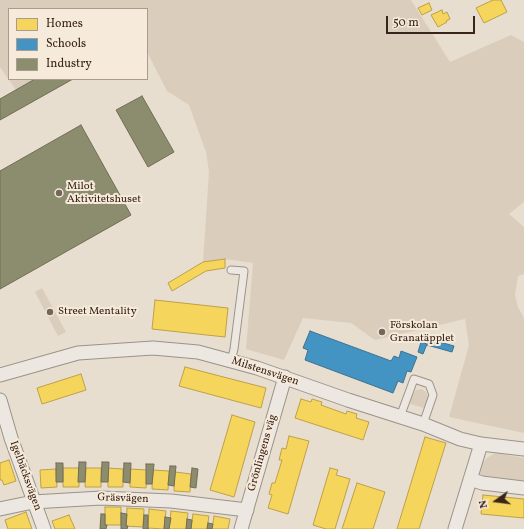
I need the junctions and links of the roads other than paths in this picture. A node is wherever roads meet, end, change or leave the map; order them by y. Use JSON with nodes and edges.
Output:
{"nodes":[{"id":1,"x":231,"y":270,"type":"dead end"},
{"id":2,"x":231,"y":361,"type":"junction"},
{"id":3,"x":0,"y":375,"type":"edge"},
{"id":4,"x":285,"y":378,"type":"junction"},
{"id":5,"x":0,"y":400,"type":"edge"},
{"id":6,"x":400,"y":416,"type":"junction"},
{"id":7,"x":423,"y":424,"type":"junction"},
{"id":8,"x":482,"y":444,"type":"junction"},
{"id":9,"x":524,"y":449,"type":"edge"},
{"id":10,"x":470,"y":479,"type":"junction"},
{"id":11,"x":524,"y":488,"type":"edge"},
{"id":12,"x":33,"y":502,"type":"junction"},
{"id":13,"x":0,"y":509,"type":"edge"},
{"id":14,"x":247,"y":510,"type":"junction"},
{"id":15,"x":44,"y":529,"type":"edge"},
{"id":16,"x":241,"y":529,"type":"edge"},
{"id":17,"x":455,"y":529,"type":"edge"}],
"edges":[{"from":1,"to":2,"type":"lane"},
{"from":2,"to":3,"type":"street","name":"Milstensvägen"},
{"from":2,"to":4,"type":"street","name":"Milstensvägen"},
{"from":4,"to":6,"type":"street","name":"Milstensvägen"},
{"from":4,"to":14,"type":"street","name":"Grönlingens väg"},
{"from":5,"to":12,"type":"street","name":"Igelbäcksvägen"},
{"from":6,"to":7,"type":"street","name":"Milstensvägen"},
{"from":6,"to":7,"type":"lane"},
{"from":7,"to":8,"type":"street","name":"Milstensvägen"},
{"from":8,"to":9,"type":"street","name":"Milstensvägen"},
{"from":8,"to":10,"type":"street"},
{"from":10,"to":11,"type":"street"},
{"from":10,"to":17,"type":"street"},
{"from":12,"to":13,"type":"street","name":"Gräsvägen"},
{"from":12,"to":14,"type":"street","name":"Gräsvägen"},
{"from":12,"to":15,"type":"street","name":"Igelbäcksvägen"},
{"from":14,"to":16,"type":"street","name":"Grönlingens väg"}]}
